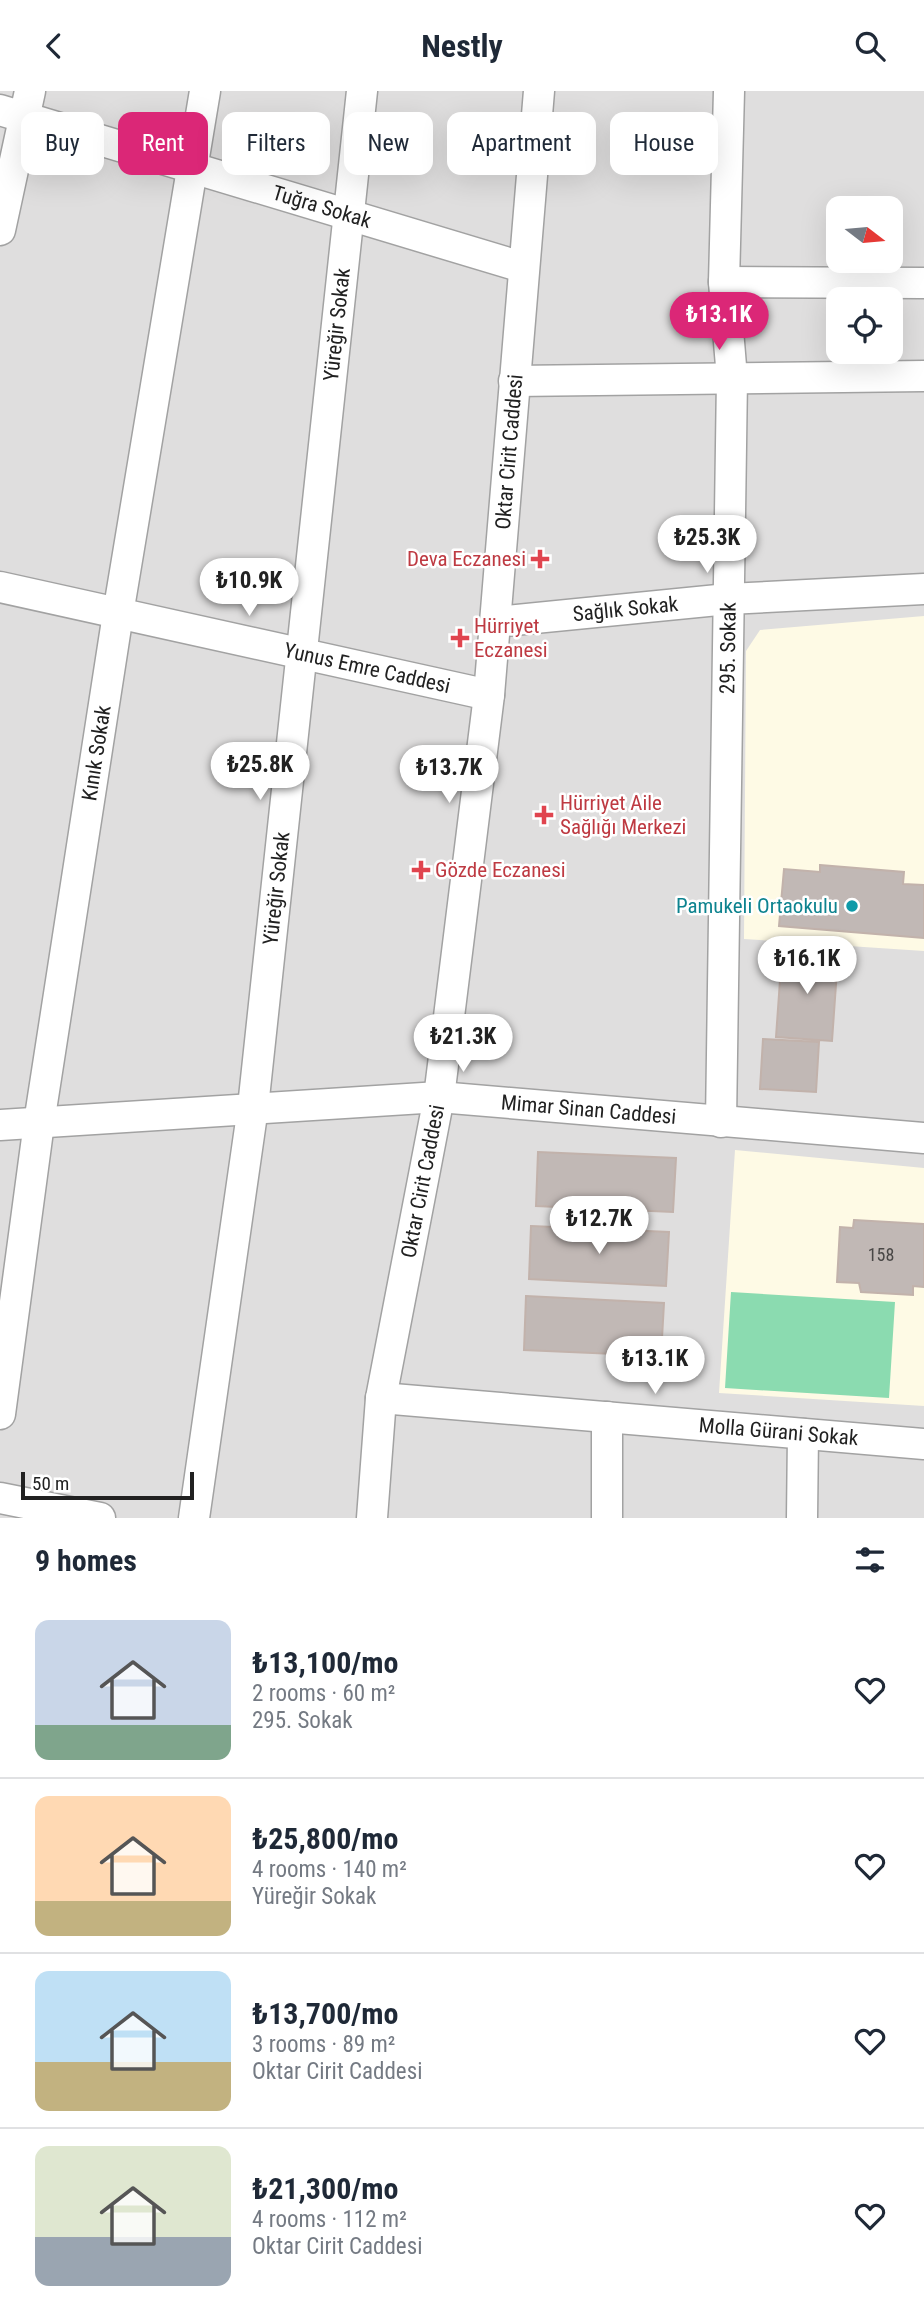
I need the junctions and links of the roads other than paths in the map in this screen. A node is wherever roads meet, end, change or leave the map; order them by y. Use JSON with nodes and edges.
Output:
{"nodes":[{"id":1,"x":205,"y":91,"type":"edge"},
{"id":2,"x":362,"y":91,"type":"edge"},
{"id":3,"x":539,"y":91,"type":"edge"},
{"id":4,"x":729,"y":91,"type":"edge"},
{"id":5,"x":18,"y":106,"type":"edge"},
{"id":6,"x":202,"y":112,"type":"edge"},
{"id":7,"x":118,"y":141,"type":"edge"},
{"id":8,"x":208,"y":172,"type":"edge"},
{"id":9,"x":193,"y":175,"type":"edge"},
{"id":10,"x":348,"y":215,"type":"junction"},
{"id":11,"x":0,"y":230,"type":"edge"},
{"id":12,"x":522,"y":267,"type":"junction"},
{"id":13,"x":724,"y":282,"type":"junction"},
{"id":14,"x":924,"y":283,"type":"edge"},
{"id":15,"x":924,"y":376,"type":"edge"},
{"id":16,"x":732,"y":377,"type":"junction"},
{"id":17,"x":514,"y":381,"type":"junction"},
{"id":18,"x":0,"y":587,"type":"edge"},
{"id":19,"x":924,"y":589,"type":"edge"},
{"id":20,"x":728,"y":599,"type":"junction"},
{"id":21,"x":118,"y":614,"type":"junction"},
{"id":22,"x":495,"y":622,"type":"junction"},
{"id":23,"x":301,"y":655,"type":"junction"},
{"id":24,"x":489,"y":695,"type":"junction"},
{"id":25,"x":439,"y":1097,"type":"junction"},
{"id":26,"x":253,"y":1107,"type":"junction"},
{"id":27,"x":39,"y":1122,"type":"junction"},
{"id":28,"x":722,"y":1122,"type":"junction"},
{"id":29,"x":0,"y":1125,"type":"edge"},
{"id":30,"x":924,"y":1137,"type":"edge"},
{"id":31,"x":381,"y":1398,"type":"junction"},
{"id":32,"x":0,"y":1414,"type":"edge"},
{"id":33,"x":607,"y":1417,"type":"junction"},
{"id":34,"x":803,"y":1434,"type":"junction"},
{"id":35,"x":924,"y":1444,"type":"edge"},
{"id":36,"x":0,"y":1498,"type":"edge"},
{"id":37,"x":100,"y":1518,"type":"edge"},
{"id":38,"x":194,"y":1518,"type":"edge"},
{"id":39,"x":372,"y":1518,"type":"edge"},
{"id":40,"x":607,"y":1518,"type":"edge"},
{"id":41,"x":802,"y":1518,"type":"edge"}],
"edges":[{"from":1,"to":6,"type":"street","name":"Kınık Sokak"},
{"from":2,"to":10,"type":"street","name":"Yüreğir Sokak"},
{"from":3,"to":12,"type":"street","name":"Oktar Cirit Caddesi"},
{"from":4,"to":13,"type":"street","name":"295. Sokak"},
{"from":5,"to":7,"type":"street","name":"Tuğra Sokak"},
{"from":5,"to":11,"type":"street"},
{"from":8,"to":10,"type":"street","name":"Tuğra Sokak"},
{"from":9,"to":21,"type":"street","name":"Kınık Sokak"},
{"from":10,"to":12,"type":"street","name":"Tuğra Sokak"},
{"from":10,"to":23,"type":"street","name":"Yüreğir Sokak"},
{"from":12,"to":17,"type":"street","name":"Oktar Cirit Caddesi"},
{"from":13,"to":14,"type":"street"},
{"from":13,"to":16,"type":"street","name":"295. Sokak"},
{"from":15,"to":16,"type":"street"},
{"from":16,"to":17,"type":"street"},
{"from":16,"to":20,"type":"street","name":"295. Sokak"},
{"from":17,"to":22,"type":"street","name":"Oktar Cirit Caddesi"},
{"from":18,"to":21,"type":"street","name":"Yunus Emre Caddesi"},
{"from":19,"to":20,"type":"street","name":"Sağlık Sokak"},
{"from":20,"to":22,"type":"street","name":"Sağlık Sokak"},
{"from":20,"to":28,"type":"street","name":"295. Sokak"},
{"from":21,"to":23,"type":"street","name":"Yunus Emre Caddesi"},
{"from":21,"to":27,"type":"street","name":"Kınık Sokak"},
{"from":22,"to":24,"type":"street","name":"Oktar Cirit Caddesi"},
{"from":23,"to":24,"type":"street","name":"Yunus Emre Caddesi"},
{"from":23,"to":26,"type":"street","name":"Yüreğir Sokak"},
{"from":24,"to":25,"type":"street","name":"Oktar Cirit Caddesi"},
{"from":25,"to":26,"type":"street","name":"Mimar Sinan Caddesi"},
{"from":25,"to":28,"type":"street","name":"Mimar Sinan Caddesi"},
{"from":25,"to":31,"type":"street","name":"Oktar Cirit Caddesi"},
{"from":26,"to":27,"type":"street","name":"Mimar Sinan Caddesi"},
{"from":26,"to":38,"type":"street","name":"Yüreğir Sokak"},
{"from":27,"to":29,"type":"street","name":"Mimar Sinan Caddesi"},
{"from":27,"to":32,"type":"street","name":"Kınık Sokak"},
{"from":28,"to":30,"type":"street","name":"Mimar Sinan Caddesi"},
{"from":31,"to":33,"type":"street","name":"Molla Gürani Sokak"},
{"from":31,"to":39,"type":"street","name":"Oktar Cirit Caddesi"},
{"from":33,"to":34,"type":"street","name":"Molla Gürani Sokak"},
{"from":33,"to":40,"type":"street"},
{"from":34,"to":35,"type":"street","name":"Molla Gürani Sokak"},
{"from":34,"to":41,"type":"street"},
{"from":36,"to":37,"type":"street"}]}
